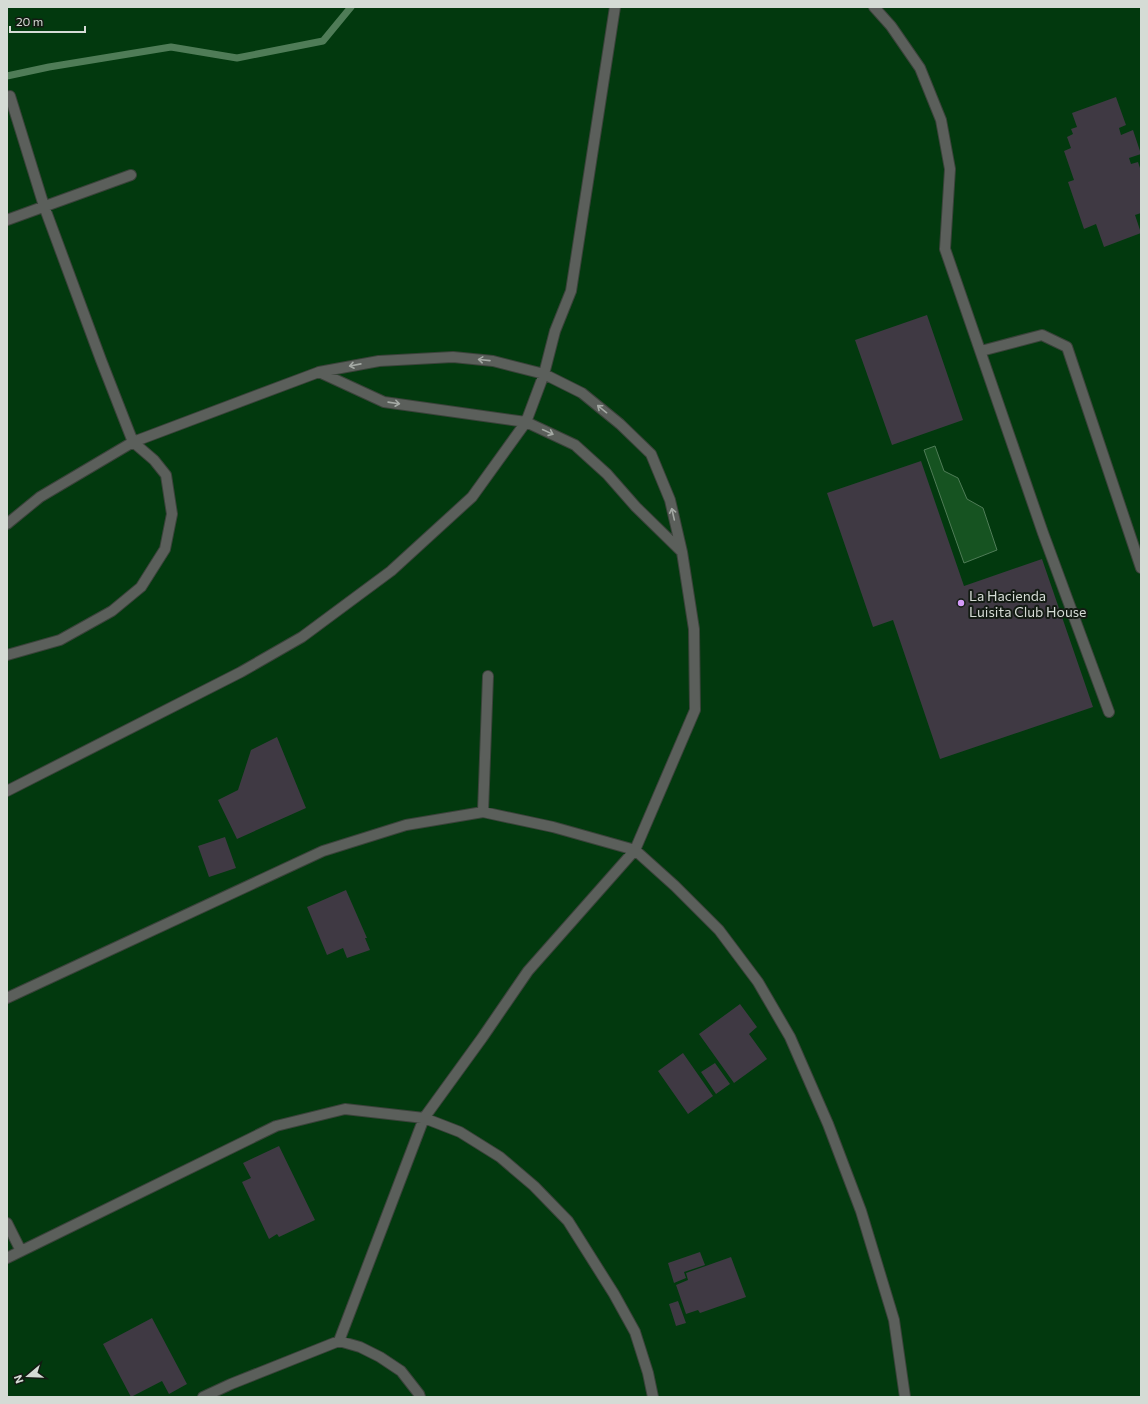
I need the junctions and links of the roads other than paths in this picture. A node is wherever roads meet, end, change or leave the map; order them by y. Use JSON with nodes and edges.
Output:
{"nodes":[{"id":1,"x":615,"y":7,"type":"edge"},
{"id":2,"x":874,"y":7,"type":"edge"},
{"id":3,"x":10,"y":96,"type":"dead end"},
{"id":4,"x":131,"y":175,"type":"dead end"},
{"id":5,"x":44,"y":206,"type":"junction"},
{"id":6,"x":7,"y":220,"type":"edge"},
{"id":7,"x":981,"y":351,"type":"junction"},
{"id":8,"x":319,"y":372,"type":"junction"},
{"id":9,"x":544,"y":374,"type":"junction"},
{"id":10,"x":526,"y":422,"type":"junction"},
{"id":11,"x":133,"y":442,"type":"junction"},
{"id":12,"x":7,"y":524,"type":"edge"},
{"id":13,"x":682,"y":552,"type":"junction"},
{"id":14,"x":1141,"y":568,"type":"edge"},
{"id":15,"x":7,"y":655,"type":"edge"},
{"id":16,"x":488,"y":676,"type":"dead end"},
{"id":17,"x":1109,"y":712,"type":"dead end"},
{"id":18,"x":7,"y":791,"type":"edge"},
{"id":19,"x":483,"y":812,"type":"junction"},
{"id":20,"x":635,"y":850,"type":"junction"},
{"id":21,"x":7,"y":998,"type":"edge"},
{"id":22,"x":424,"y":1118,"type":"junction"},
{"id":23,"x":7,"y":1224,"type":"edge"},
{"id":24,"x":21,"y":1251,"type":"junction"},
{"id":25,"x":7,"y":1258,"type":"edge"},
{"id":26,"x":339,"y":1341,"type":"junction"},
{"id":27,"x":203,"y":1397,"type":"edge"},
{"id":28,"x":420,"y":1397,"type":"edge"},
{"id":29,"x":653,"y":1397,"type":"edge"},
{"id":30,"x":905,"y":1397,"type":"edge"}],
"edges":[{"from":1,"to":9,"type":"street"},
{"from":2,"to":7,"type":"street"},
{"from":3,"to":5,"type":"street"},
{"from":4,"to":5,"type":"street"},
{"from":5,"to":6,"type":"street"},
{"from":5,"to":11,"type":"street"},
{"from":7,"to":14,"type":"street"},
{"from":7,"to":17,"type":"street"},
{"from":9,"to":8,"type":"street","one_way":true},
{"from":8,"to":10,"type":"street","one_way":true},
{"from":8,"to":11,"type":"street"},
{"from":9,"to":10,"type":"street"},
{"from":13,"to":9,"type":"street","one_way":true},
{"from":10,"to":13,"type":"street","one_way":true},
{"from":10,"to":18,"type":"street"},
{"from":11,"to":12,"type":"street"},
{"from":11,"to":15,"type":"street"},
{"from":13,"to":20,"type":"street"},
{"from":16,"to":19,"type":"street"},
{"from":19,"to":20,"type":"street"},
{"from":19,"to":21,"type":"street"},
{"from":20,"to":22,"type":"street"},
{"from":20,"to":30,"type":"street"},
{"from":22,"to":24,"type":"street"},
{"from":22,"to":26,"type":"street"},
{"from":22,"to":29,"type":"street"},
{"from":23,"to":24,"type":"street"},
{"from":24,"to":25,"type":"street"},
{"from":26,"to":27,"type":"street"},
{"from":26,"to":28,"type":"street"}]}
